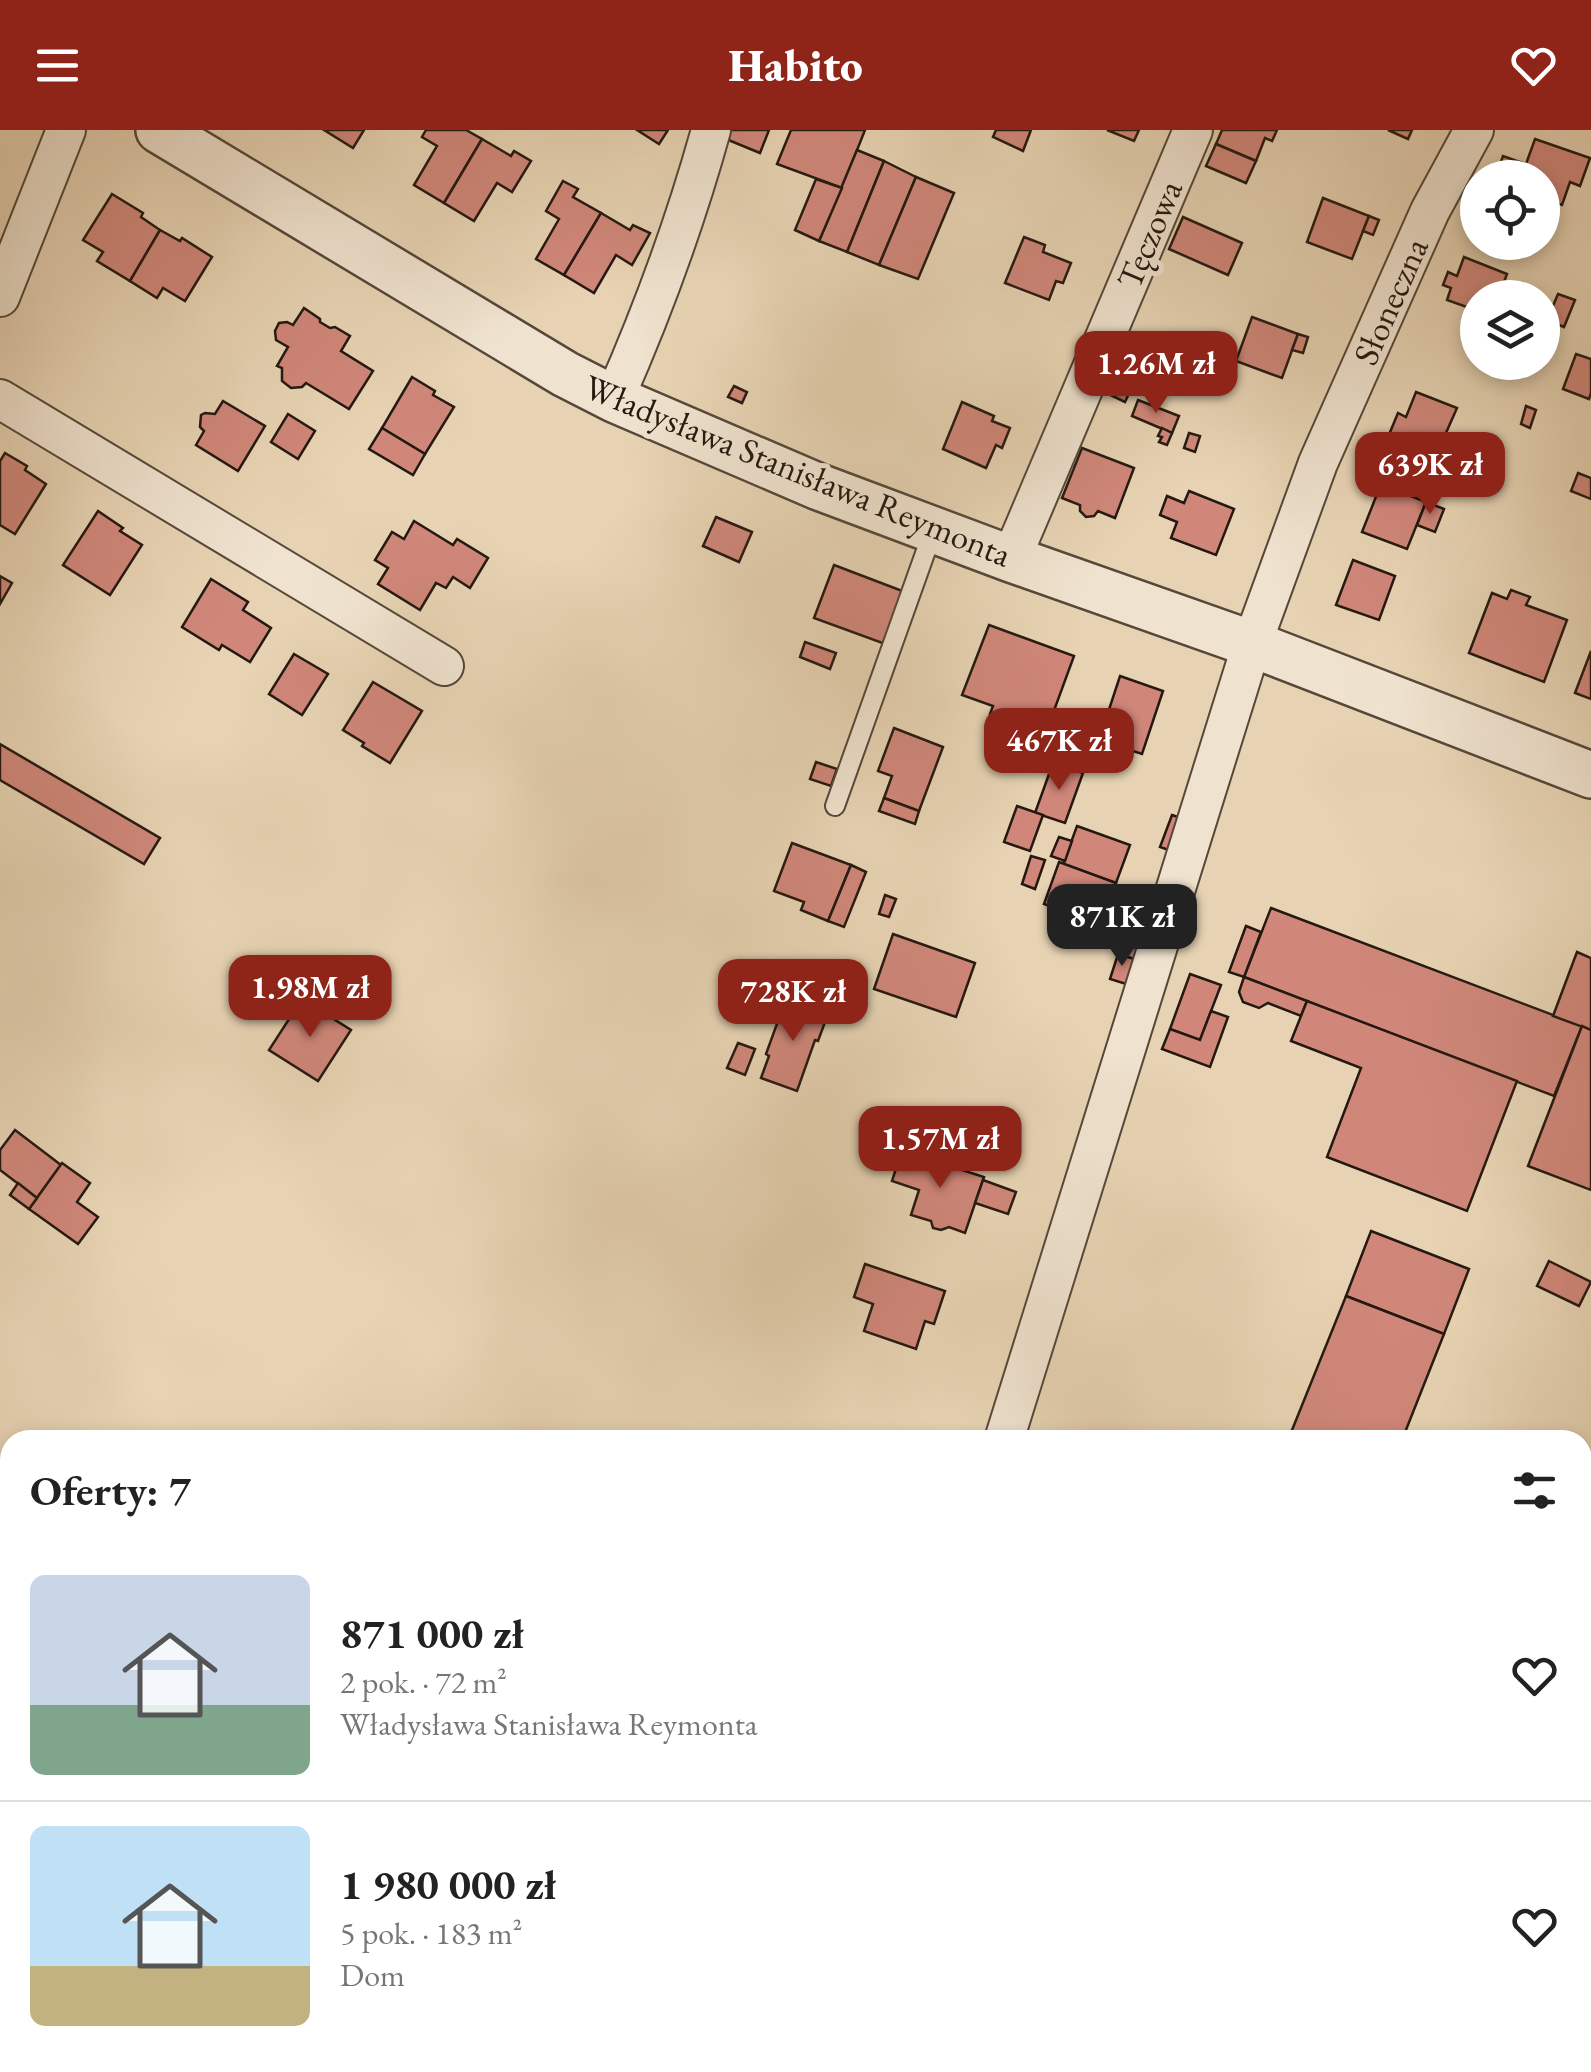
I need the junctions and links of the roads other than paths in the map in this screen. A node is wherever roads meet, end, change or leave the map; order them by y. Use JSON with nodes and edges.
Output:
{"nodes":[{"id":1,"x":66,"y":130,"type":"edge"},
{"id":2,"x":159,"y":130,"type":"edge"},
{"id":3,"x":711,"y":130,"type":"edge"},
{"id":4,"x":1193,"y":130,"type":"edge"},
{"id":5,"x":1474,"y":130,"type":"edge"},
{"id":6,"x":0,"y":296,"type":"edge"},
{"id":7,"x":614,"y":399,"type":"junction"},
{"id":8,"x":0,"y":400,"type":"edge"},
{"id":9,"x":933,"y":530,"type":"junction"},
{"id":10,"x":1011,"y":559,"type":"junction"},
{"id":11,"x":1252,"y":644,"type":"junction"},
{"id":12,"x":444,"y":666,"type":"dead end"},
{"id":13,"x":1591,"y":776,"type":"edge"},
{"id":14,"x":835,"y":806,"type":"dead end"},
{"id":15,"x":1007,"y":1430,"type":"edge"}],
"edges":[{"from":1,"to":6,"type":"street"},
{"from":2,"to":7,"type":"street","name":"Władysława Stanisława Reymonta"},
{"from":3,"to":7,"type":"street"},
{"from":4,"to":10,"type":"street","name":"Tęczowa"},
{"from":5,"to":11,"type":"street","name":"Słoneczna"},
{"from":7,"to":9,"type":"street","name":"Władysława Stanisława Reymonta"},
{"from":8,"to":12,"type":"street"},
{"from":9,"to":10,"type":"street","name":"Władysława Stanisława Reymonta"},
{"from":9,"to":14,"type":"lane"},
{"from":10,"to":11,"type":"street","name":"Władysława Stanisława Reymonta"},
{"from":11,"to":13,"type":"street","name":"Władysława Stanisława Reymonta"},
{"from":11,"to":15,"type":"street"}]}
